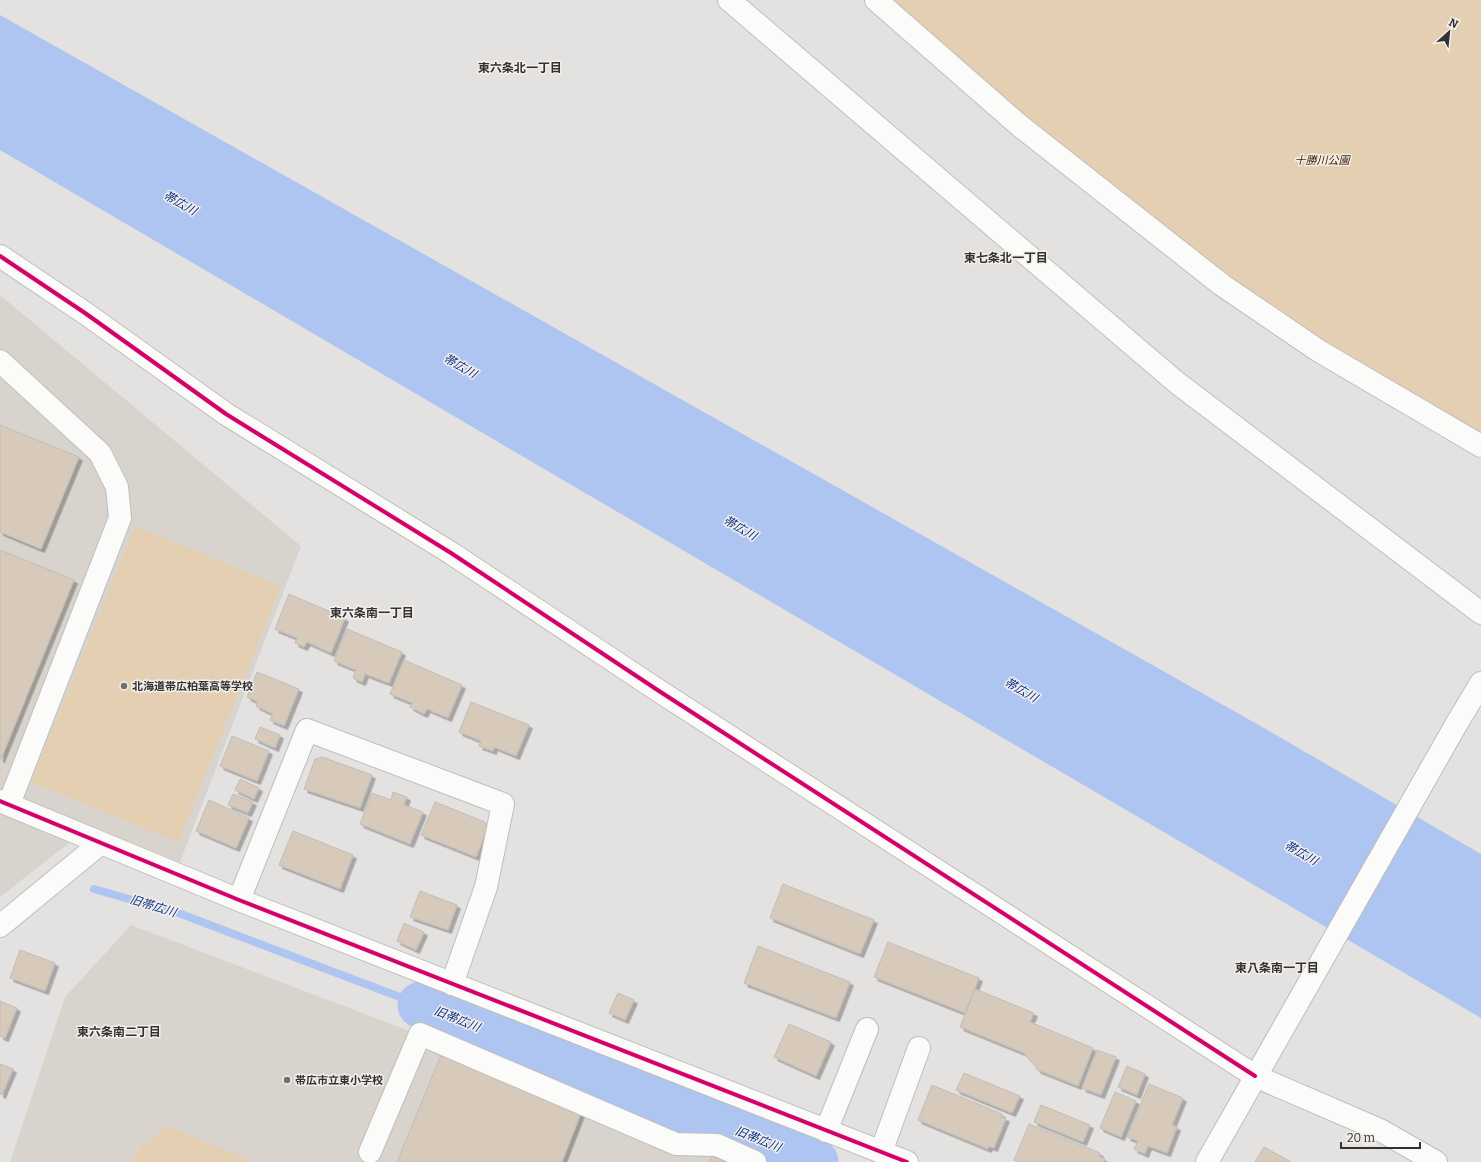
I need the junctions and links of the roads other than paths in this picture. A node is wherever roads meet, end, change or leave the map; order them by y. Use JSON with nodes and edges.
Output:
{"nodes":[{"id":1,"x":729,"y":0,"type":"edge"},
{"id":2,"x":876,"y":0,"type":"edge"},
{"id":3,"x":0,"y":256,"type":"edge"},
{"id":4,"x":0,"y":361,"type":"edge"},
{"id":5,"x":1481,"y":446,"type":"edge"},
{"id":6,"x":1481,"y":613,"type":"edge"},
{"id":7,"x":1481,"y":683,"type":"edge"},
{"id":8,"x":4,"y":803,"type":"edge"},
{"id":9,"x":101,"y":842,"type":"junction"},
{"id":10,"x":239,"y":900,"type":"junction"},
{"id":11,"x":0,"y":926,"type":"edge"},
{"id":12,"x":452,"y":984,"type":"junction"},
{"id":13,"x":867,"y":1029,"type":"dead end"},
{"id":14,"x":919,"y":1048,"type":"dead end"},
{"id":15,"x":1259,"y":1069,"type":"junction"},
{"id":16,"x":826,"y":1131,"type":"junction"},
{"id":17,"x":370,"y":1152,"type":"dead end"},
{"id":18,"x":881,"y":1152,"type":"junction"},
{"id":19,"x":755,"y":1162,"type":"edge"},
{"id":20,"x":907,"y":1162,"type":"edge"},
{"id":21,"x":1207,"y":1162,"type":"edge"},
{"id":22,"x":1436,"y":1162,"type":"edge"}],
"edges":[{"from":1,"to":6,"type":"street"},
{"from":2,"to":5,"type":"street"},
{"from":3,"to":15,"type":"street"},
{"from":4,"to":8,"type":"street"},
{"from":7,"to":15,"type":"street"},
{"from":8,"to":9,"type":"street"},
{"from":9,"to":10,"type":"street"},
{"from":9,"to":11,"type":"street"},
{"from":10,"to":12,"type":"street"},
{"from":10,"to":12,"type":"street"},
{"from":12,"to":16,"type":"street"},
{"from":13,"to":16,"type":"street"},
{"from":14,"to":18,"type":"street"},
{"from":15,"to":21,"type":"street"},
{"from":15,"to":22,"type":"street"},
{"from":16,"to":18,"type":"street"},
{"from":17,"to":19,"type":"street"},
{"from":18,"to":20,"type":"street"}]}
